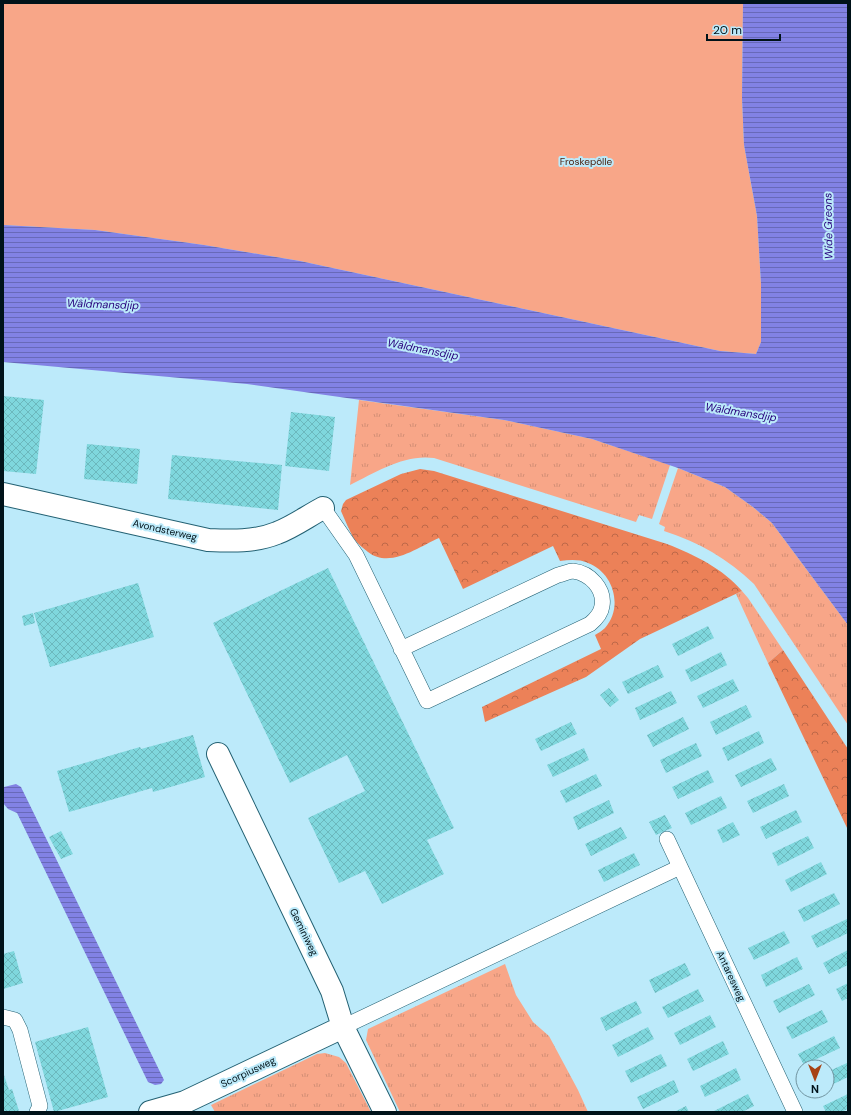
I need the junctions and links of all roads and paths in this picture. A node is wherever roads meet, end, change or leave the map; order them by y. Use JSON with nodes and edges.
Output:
{"nodes":[{"id":1,"x":3,"y":494,"type":"edge"},
{"id":2,"x":324,"y":508,"type":"joint"},
{"id":3,"x":402,"y":649,"type":"junction"},
{"id":4,"x":218,"y":754,"type":"dead end"},
{"id":5,"x":667,"y":839,"type":"dead end"},
{"id":6,"x":680,"y":867,"type":"junction"},
{"id":7,"x":3,"y":1017,"type":"edge"},
{"id":8,"x":343,"y":1027,"type":"junction"},
{"id":9,"x":37,"y":1112,"type":"edge"},
{"id":10,"x":150,"y":1112,"type":"edge"},
{"id":11,"x":385,"y":1112,"type":"edge"},
{"id":12,"x":795,"y":1112,"type":"edge"}],
"edges":[{"from":1,"to":2,"type":"street","name":"Avondsterweg"},
{"from":2,"to":3,"type":"lane"},
{"from":3,"to":3,"type":"lane"},
{"from":4,"to":8,"type":"street","name":"Geminiweg"},
{"from":5,"to":6,"type":"lane","name":"Antaresweg"},
{"from":6,"to":8,"type":"lane"},
{"from":6,"to":12,"type":"lane","name":"Antaresweg"},
{"from":7,"to":9,"type":"lane"},
{"from":8,"to":10,"type":"street","name":"Scorpiusweg"},
{"from":8,"to":11,"type":"street","name":"Geminiweg"}]}
